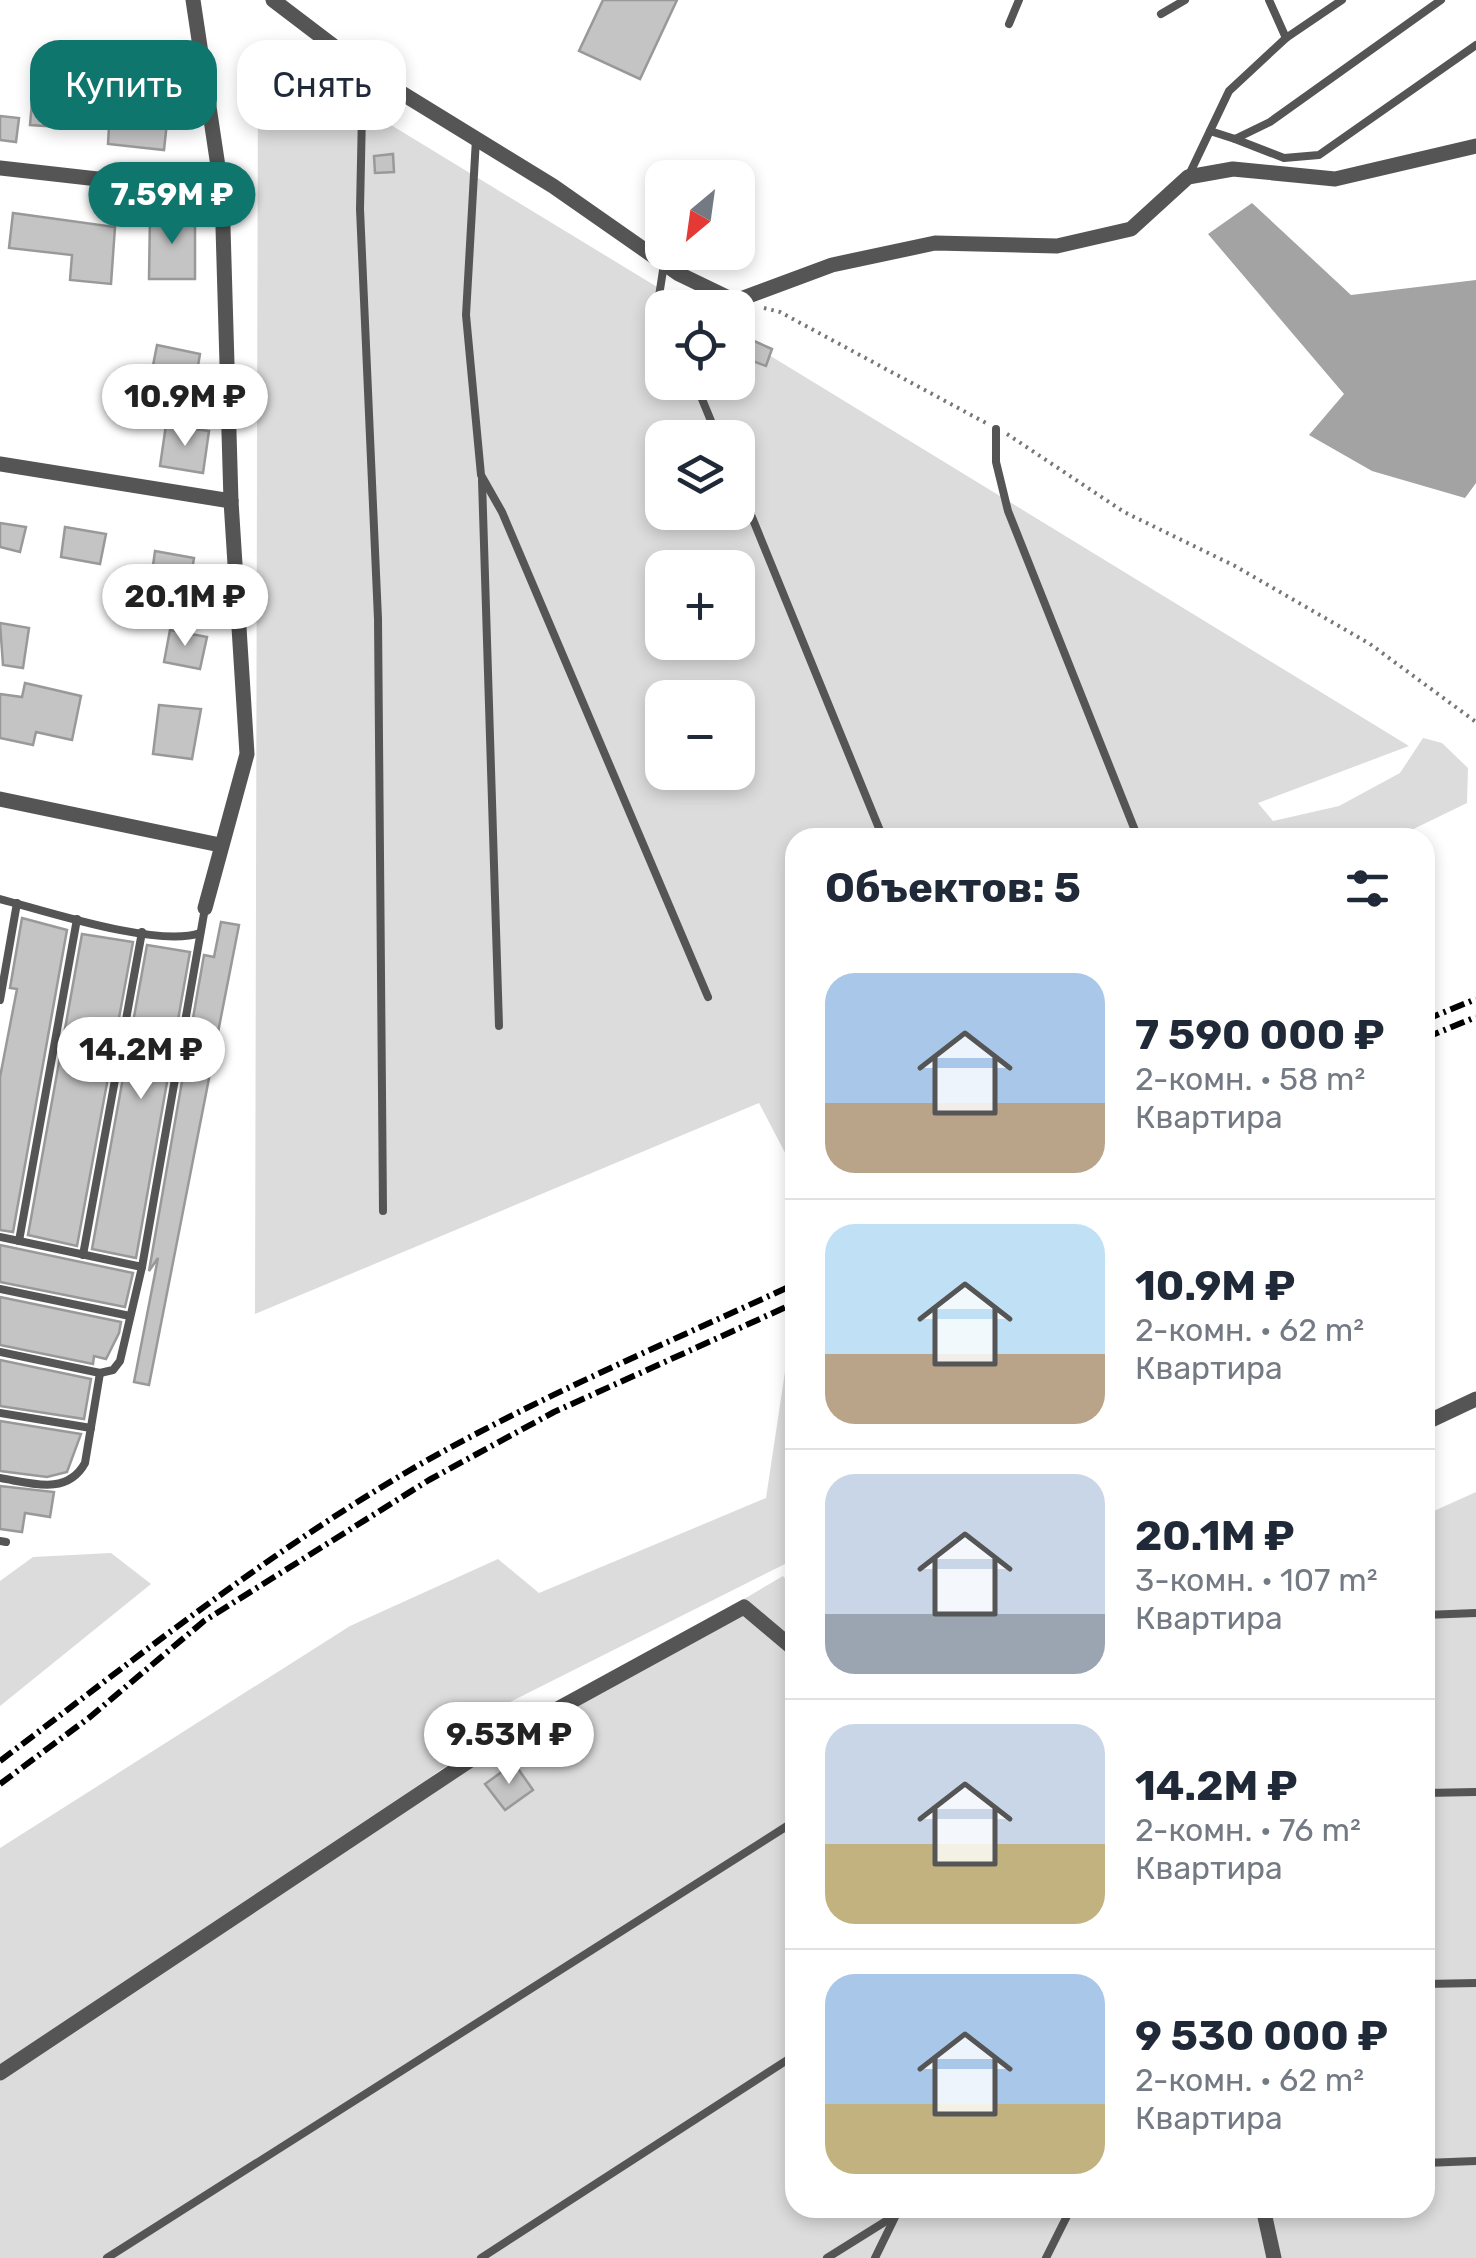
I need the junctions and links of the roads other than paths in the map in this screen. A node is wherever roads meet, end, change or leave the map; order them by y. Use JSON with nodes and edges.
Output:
{"nodes":[{"id":1,"x":193,"y":0,"type":"edge"},
{"id":2,"x":273,"y":0,"type":"edge"},
{"id":3,"x":1019,"y":0,"type":"edge"},
{"id":4,"x":1185,"y":0,"type":"edge"},
{"id":5,"x":1269,"y":0,"type":"edge"},
{"id":6,"x":1342,"y":0,"type":"edge"},
{"id":7,"x":1440,"y":0,"type":"edge"},
{"id":8,"x":1161,"y":14,"type":"dead end"},
{"id":9,"x":1009,"y":24,"type":"dead end"},
{"id":10,"x":1286,"y":38,"type":"junction"},
{"id":11,"x":326,"y":40,"type":"edge"},
{"id":12,"x":1476,"y":46,"type":"edge"},
{"id":13,"x":406,"y":96,"type":"edge"},
{"id":14,"x":362,"y":130,"type":"edge"},
{"id":15,"x":1210,"y":131,"type":"junction"},
{"id":16,"x":476,"y":139,"type":"junction"},
{"id":17,"x":1235,"y":139,"type":"junction"},
{"id":18,"x":1476,"y":146,"type":"edge"},
{"id":19,"x":0,"y":168,"type":"edge"},
{"id":20,"x":1188,"y":177,"type":"junction"},
{"id":21,"x":222,"y":193,"type":"junction"},
{"id":22,"x":645,"y":251,"type":"edge"},
{"id":23,"x":676,"y":270,"type":"edge"},
{"id":24,"x":996,"y":429,"type":"road end"},
{"id":25,"x":0,"y":464,"type":"edge"},
{"id":26,"x":482,"y":475,"type":"junction"},
{"id":27,"x":231,"y":500,"type":"junction"},
{"id":28,"x":755,"y":525,"type":"edge"},
{"id":29,"x":0,"y":799,"type":"edge"},
{"id":30,"x":879,"y":828,"type":"edge"},
{"id":31,"x":1134,"y":828,"type":"edge"},
{"id":32,"x":220,"y":845,"type":"junction"},
{"id":33,"x":0,"y":899,"type":"edge"},
{"id":34,"x":17,"y":904,"type":"junction"},
{"id":35,"x":205,"y":908,"type":"joint"},
{"id":36,"x":78,"y":919,"type":"junction"},
{"id":37,"x":142,"y":932,"type":"junction"},
{"id":38,"x":200,"y":933,"type":"junction"},
{"id":39,"x":708,"y":997,"type":"dead end"},
{"id":40,"x":0,"y":1000,"type":"edge"},
{"id":41,"x":499,"y":1026,"type":"dead end"},
{"id":42,"x":384,"y":1211,"type":"dead end"},
{"id":43,"x":0,"y":1237,"type":"edge"},
{"id":44,"x":18,"y":1241,"type":"junction"},
{"id":45,"x":83,"y":1254,"type":"junction"},
{"id":46,"x":142,"y":1267,"type":"junction"},
{"id":47,"x":0,"y":1288,"type":"edge"},
{"id":48,"x":130,"y":1316,"type":"junction"},
{"id":49,"x":0,"y":1352,"type":"edge"},
{"id":50,"x":100,"y":1373,"type":"junction"},
{"id":51,"x":1476,"y":1399,"type":"edge"},
{"id":52,"x":0,"y":1413,"type":"edge"},
{"id":53,"x":1435,"y":1418,"type":"edge"},
{"id":54,"x":91,"y":1428,"type":"junction"},
{"id":55,"x":0,"y":1478,"type":"edge"},
{"id":56,"x":1476,"y":1613,"type":"edge"},
{"id":57,"x":1435,"y":1614,"type":"edge"},
{"id":58,"x":785,"y":1642,"type":"edge"},
{"id":59,"x":1476,"y":1792,"type":"edge"},
{"id":60,"x":1435,"y":1793,"type":"edge"},
{"id":61,"x":785,"y":1827,"type":"edge"},
{"id":62,"x":1476,"y":1983,"type":"edge"},
{"id":63,"x":1435,"y":1984,"type":"edge"},
{"id":64,"x":785,"y":2062,"type":"edge"},
{"id":65,"x":0,"y":2073,"type":"edge"},
{"id":66,"x":1476,"y":2161,"type":"edge"},
{"id":67,"x":1435,"y":2163,"type":"edge"},
{"id":68,"x":891,"y":2218,"type":"edge"},
{"id":69,"x":895,"y":2218,"type":"edge"},
{"id":70,"x":1066,"y":2218,"type":"edge"},
{"id":71,"x":1265,"y":2218,"type":"edge"},
{"id":72,"x":107,"y":2258,"type":"edge"},
{"id":73,"x":481,"y":2258,"type":"edge"},
{"id":74,"x":827,"y":2258,"type":"edge"},
{"id":75,"x":875,"y":2258,"type":"edge"},
{"id":76,"x":1046,"y":2258,"type":"edge"},
{"id":77,"x":1274,"y":2258,"type":"edge"}],
"edges":[{"from":1,"to":21,"type":"street"},
{"from":2,"to":11,"type":"street"},
{"from":3,"to":9,"type":"lane"},
{"from":4,"to":8,"type":"lane"},
{"from":5,"to":10,"type":"lane"},
{"from":6,"to":10,"type":"lane"},
{"from":7,"to":17,"type":"lane"},
{"from":10,"to":15,"type":"lane"},
{"from":12,"to":17,"type":"lane"},
{"from":13,"to":16,"type":"street"},
{"from":14,"to":42,"type":"lane"},
{"from":15,"to":17,"type":"lane"},
{"from":15,"to":20,"type":"lane"},
{"from":16,"to":22,"type":"street"},
{"from":16,"to":26,"type":"lane"},
{"from":18,"to":20,"type":"street"},
{"from":19,"to":21,"type":"street"},
{"from":20,"to":23,"type":"street"},
{"from":21,"to":27,"type":"street"},
{"from":24,"to":31,"type":"lane"},
{"from":25,"to":27,"type":"street"},
{"from":26,"to":39,"type":"lane"},
{"from":26,"to":41,"type":"lane"},
{"from":27,"to":32,"type":"street"},
{"from":28,"to":30,"type":"lane"},
{"from":29,"to":32,"type":"street"},
{"from":32,"to":35,"type":"street"},
{"from":33,"to":34,"type":"lane"},
{"from":34,"to":36,"type":"lane"},
{"from":34,"to":40,"type":"lane"},
{"from":35,"to":38,"type":"lane"},
{"from":36,"to":37,"type":"lane"},
{"from":36,"to":44,"type":"lane"},
{"from":37,"to":38,"type":"lane"},
{"from":37,"to":45,"type":"lane"},
{"from":38,"to":46,"type":"lane"},
{"from":43,"to":44,"type":"lane"},
{"from":44,"to":45,"type":"lane"},
{"from":45,"to":46,"type":"lane"},
{"from":46,"to":48,"type":"lane"},
{"from":47,"to":48,"type":"lane"},
{"from":48,"to":50,"type":"lane"},
{"from":49,"to":50,"type":"lane"},
{"from":50,"to":54,"type":"lane"},
{"from":51,"to":53,"type":"street"},
{"from":52,"to":54,"type":"lane"},
{"from":54,"to":55,"type":"lane"},
{"from":56,"to":57,"type":"lane"},
{"from":58,"to":65,"type":"street"},
{"from":59,"to":60,"type":"lane"},
{"from":61,"to":72,"type":"lane"},
{"from":62,"to":63,"type":"lane"},
{"from":64,"to":73,"type":"lane"},
{"from":66,"to":67,"type":"lane"},
{"from":68,"to":74,"type":"lane"},
{"from":69,"to":75,"type":"lane"},
{"from":70,"to":76,"type":"lane"},
{"from":71,"to":77,"type":"street"}]}
